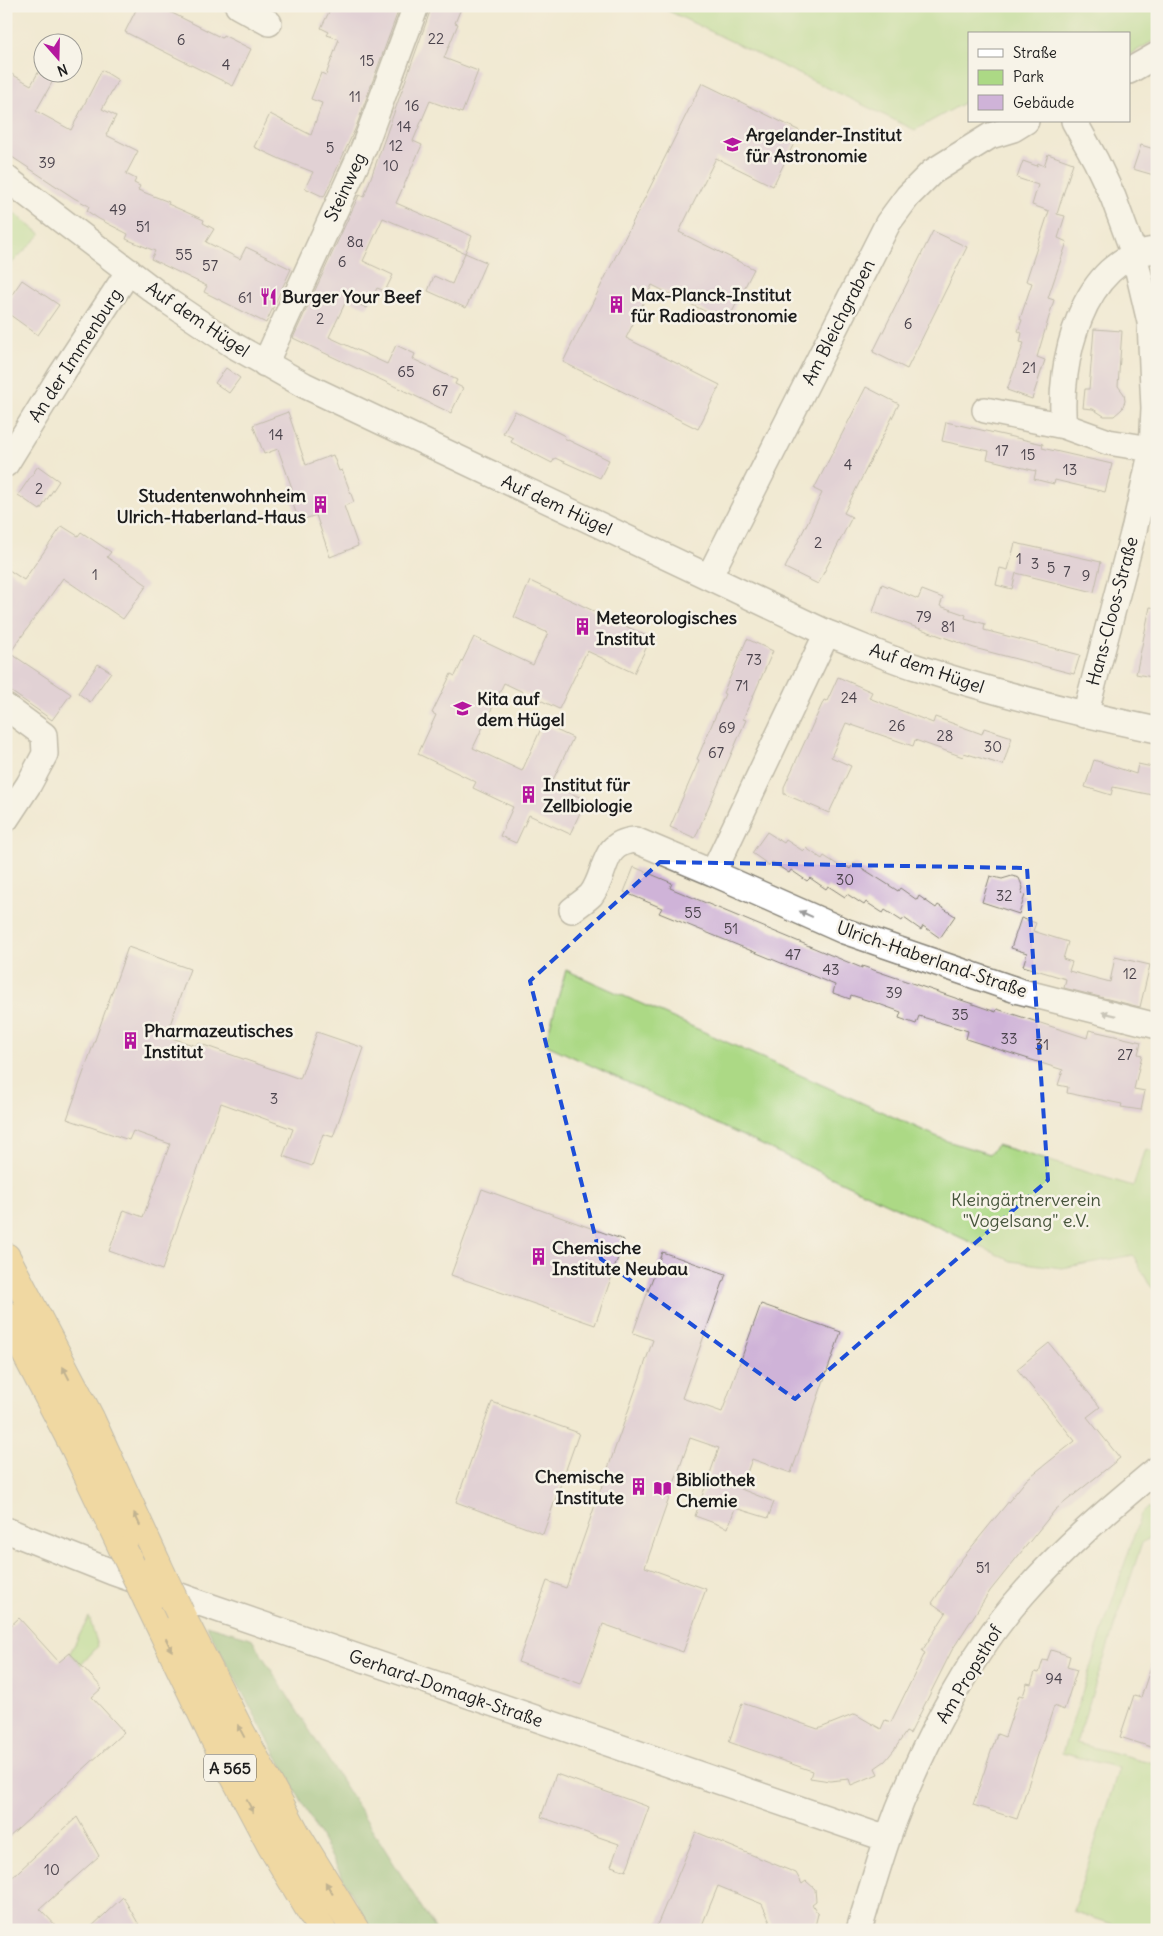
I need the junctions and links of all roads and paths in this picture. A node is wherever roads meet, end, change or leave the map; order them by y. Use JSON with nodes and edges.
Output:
{"nodes":[{"id":1,"x":238,"y":6,"type":"edge"},
{"id":2,"x":416,"y":6,"type":"edge"},
{"id":3,"x":269,"y":23,"type":"dead end"},
{"id":4,"x":1157,"y":55,"type":"edge"},
{"id":5,"x":1130,"y":70,"type":"edge"},
{"id":6,"x":1024,"y":122,"type":"edge"},
{"id":7,"x":1075,"y":122,"type":"edge"},
{"id":8,"x":6,"y":178,"type":"edge"},
{"id":9,"x":1146,"y":252,"type":"edge"},
{"id":10,"x":129,"y":271,"type":"junction"},
{"id":11,"x":265,"y":364,"type":"junction"},
{"id":12,"x":984,"y":410,"type":"dead end"},
{"id":13,"x":1064,"y":426,"type":"junction"},
{"id":14,"x":1154,"y":450,"type":"edge"},
{"id":15,"x":6,"y":464,"type":"edge"},
{"id":16,"x":709,"y":577,"type":"junction"},
{"id":17,"x":827,"y":633,"type":"junction"},
{"id":18,"x":6,"y":707,"type":"edge"},
{"id":19,"x":1085,"y":715,"type":"junction"},
{"id":20,"x":1157,"y":730,"type":"edge"},
{"id":21,"x":6,"y":818,"type":"edge"},
{"id":22,"x":713,"y":873,"type":"junction"},
{"id":23,"x":572,"y":910,"type":"dead end"},
{"id":24,"x":1157,"y":1026,"type":"edge"},
{"id":25,"x":6,"y":1257,"type":"edge"},
{"id":26,"x":6,"y":1314,"type":"edge"},
{"id":27,"x":1157,"y":1469,"type":"edge"},
{"id":28,"x":6,"y":1530,"type":"edge"},
{"id":29,"x":887,"y":1839,"type":"junction"},
{"id":30,"x":322,"y":1930,"type":"edge"},
{"id":31,"x":355,"y":1930,"type":"edge"},
{"id":32,"x":859,"y":1930,"type":"edge"}],
"edges":[{"from":1,"to":3,"type":"street"},
{"from":2,"to":11,"type":"street","name":"Steinweg"},
{"from":4,"to":5,"type":"street"},
{"from":6,"to":16,"type":"street","name":"Am Bleichgraben"},
{"from":7,"to":9,"type":"street","name":"Hans-Cloos-Straße"},
{"from":8,"to":10,"type":"street","name":"Auf dem Hügel"},
{"from":9,"to":13,"type":"street"},
{"from":9,"to":14,"type":"street","name":"Hans-Cloos-Straße"},
{"from":10,"to":11,"type":"street","name":"Auf dem Hügel"},
{"from":10,"to":15,"type":"street","name":"An der Immenburg"},
{"from":11,"to":16,"type":"street","name":"Auf dem Hügel"},
{"from":12,"to":13,"type":"street"},
{"from":13,"to":14,"type":"street"},
{"from":14,"to":19,"type":"street","name":"Hans-Cloos-Straße"},
{"from":16,"to":17,"type":"street","name":"Auf dem Hügel"},
{"from":17,"to":19,"type":"street","name":"Auf dem Hügel"},
{"from":17,"to":22,"type":"street"},
{"from":18,"to":21,"type":"street"},
{"from":19,"to":20,"type":"street","name":"Auf dem Hügel"},
{"from":22,"to":23,"type":"street","name":"Ulrich-Haberland-Straße"},
{"from":24,"to":22,"type":"street","name":"Ulrich-Haberland-Straße","one_way":true},
{"from":31,"to":25,"type":"highway","number":"A 565","one_way":true,"bridge":true},
{"from":26,"to":30,"type":"highway","number":"A 565","one_way":true,"bridge":true},
{"from":27,"to":29,"type":"street","name":"Am Propsthof"},
{"from":28,"to":29,"type":"street","name":"Gerhard-Domagk-Straße"},
{"from":29,"to":32,"type":"street","name":"Am Propsthof"}]}
